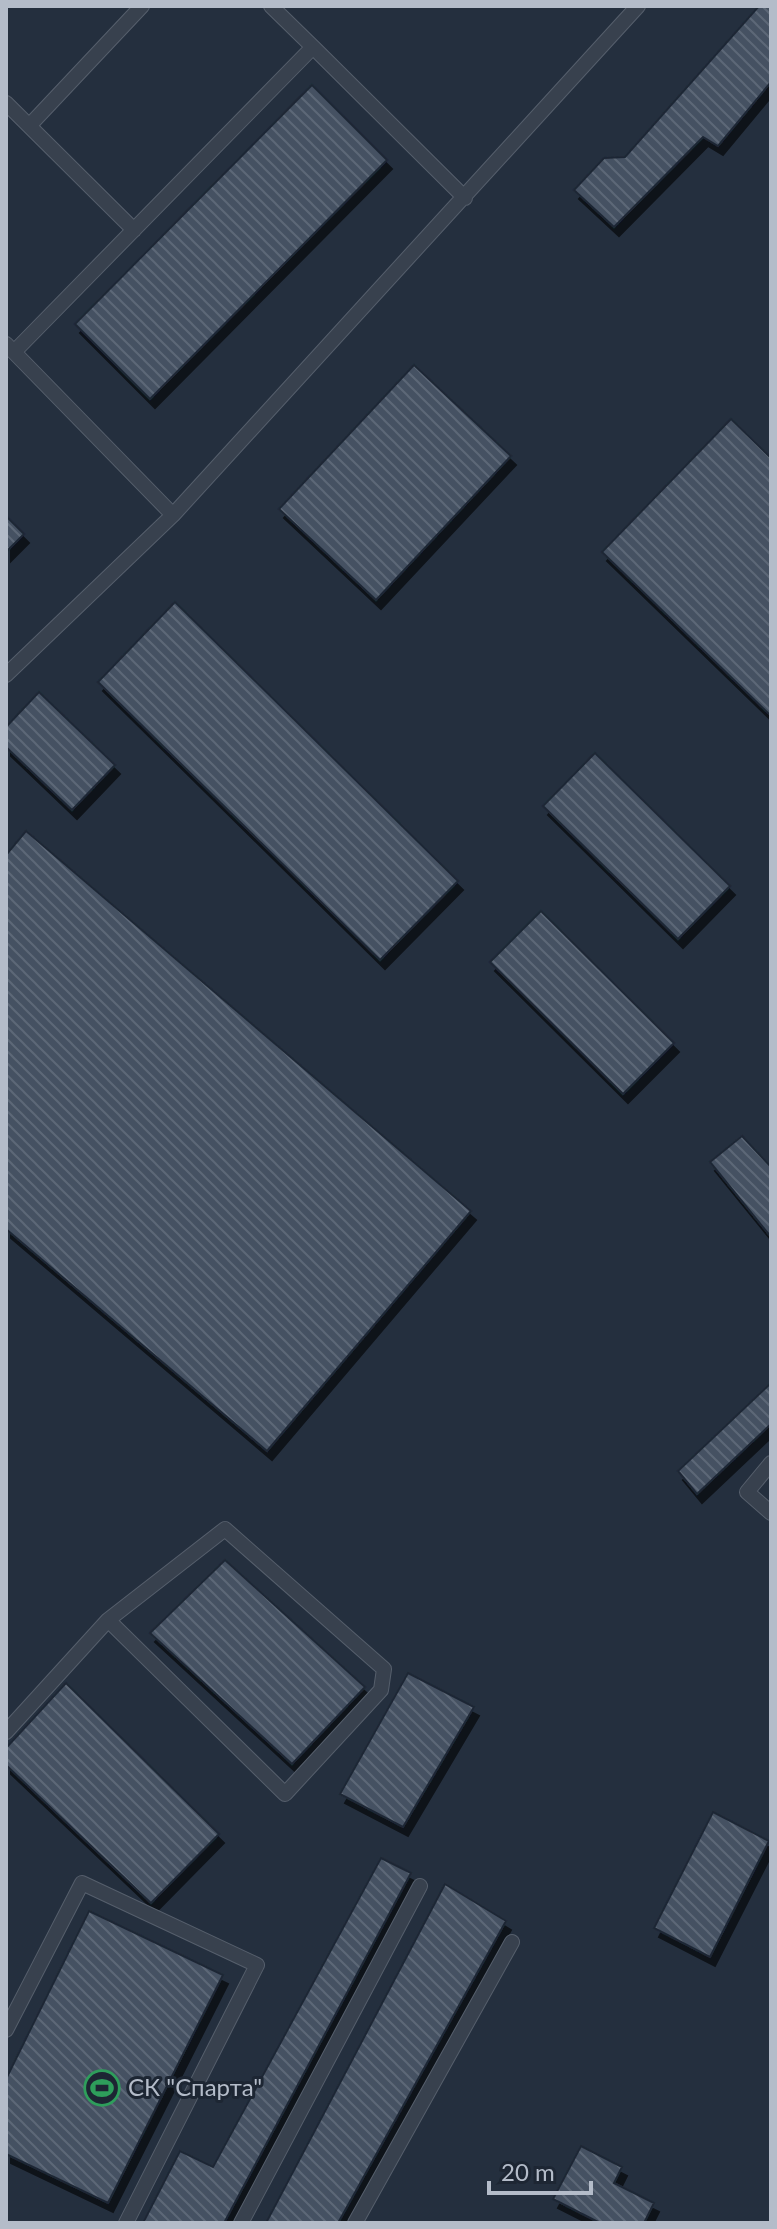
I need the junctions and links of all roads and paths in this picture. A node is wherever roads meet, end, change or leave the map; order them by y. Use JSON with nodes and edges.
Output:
{"nodes":[{"id":1,"x":142,"y":6,"type":"edge"},
{"id":2,"x":271,"y":6,"type":"edge"},
{"id":3,"x":638,"y":6,"type":"edge"},
{"id":4,"x":313,"y":47,"type":"junction"},
{"id":5,"x":6,"y":103,"type":"edge"},
{"id":6,"x":29,"y":126,"type":"junction"},
{"id":7,"x":465,"y":198,"type":"junction"},
{"id":8,"x":134,"y":230,"type":"junction"},
{"id":9,"x":10,"y":348,"type":"edge"},
{"id":10,"x":173,"y":515,"type":"junction"},
{"id":11,"x":6,"y":675,"type":"edge"},
{"id":12,"x":771,"y":1463,"type":"edge"},
{"id":13,"x":771,"y":1513,"type":"edge"},
{"id":14,"x":108,"y":1620,"type":"junction"},
{"id":15,"x":6,"y":1732,"type":"edge"},
{"id":16,"x":420,"y":1886,"type":"dead end"},
{"id":17,"x":512,"y":1942,"type":"dead end"},
{"id":18,"x":6,"y":2030,"type":"edge"},
{"id":19,"x":126,"y":2223,"type":"edge"},
{"id":20,"x":241,"y":2223,"type":"edge"},
{"id":21,"x":355,"y":2223,"type":"edge"}],
"edges":[{"from":1,"to":6,"type":"lane"},
{"from":2,"to":4,"type":"lane"},
{"from":3,"to":7,"type":"lane"},
{"from":4,"to":7,"type":"lane"},
{"from":4,"to":8,"type":"lane"},
{"from":5,"to":6,"type":"lane"},
{"from":6,"to":8,"type":"lane"},
{"from":7,"to":10,"type":"lane"},
{"from":8,"to":9,"type":"lane"},
{"from":9,"to":10,"type":"lane"},
{"from":10,"to":11,"type":"lane"},
{"from":12,"to":13,"type":"lane"},
{"from":14,"to":14,"type":"lane"},
{"from":14,"to":15,"type":"lane"},
{"from":16,"to":20,"type":"lane"},
{"from":17,"to":21,"type":"lane"},
{"from":18,"to":19,"type":"lane"}]}
